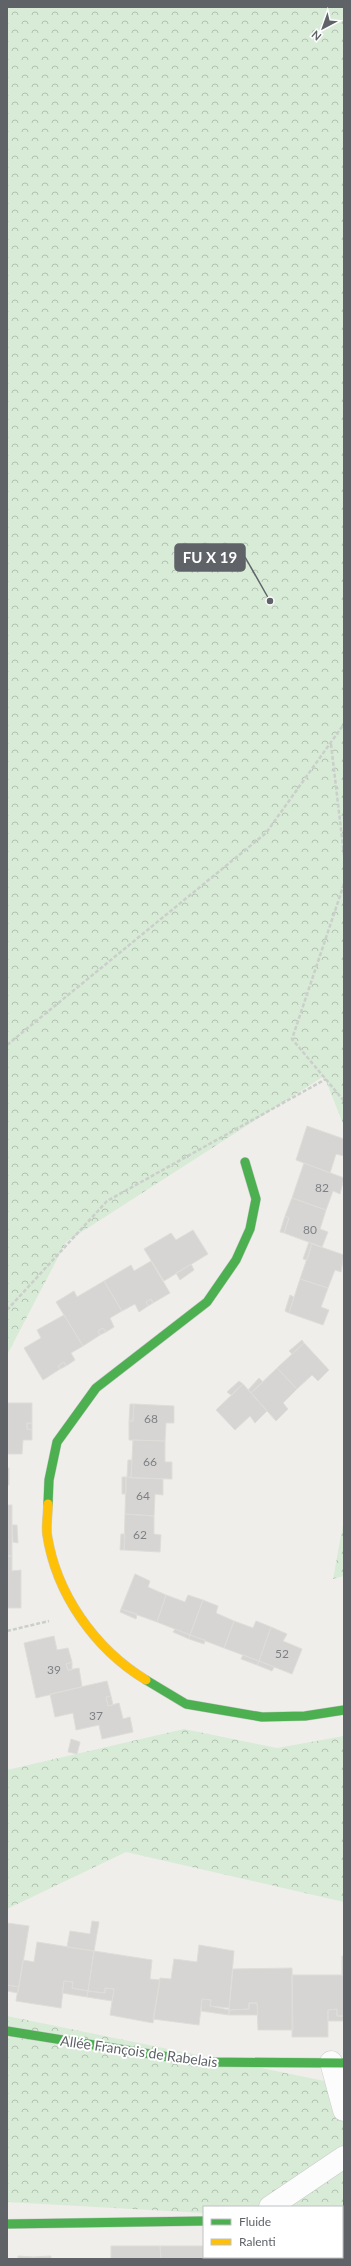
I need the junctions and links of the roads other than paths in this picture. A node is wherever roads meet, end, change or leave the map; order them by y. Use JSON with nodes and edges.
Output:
{"nodes":[{"id":1,"x":245,"y":1162,"type":"dead end"},
{"id":2,"x":344,"y":1710,"type":"edge"},
{"id":3,"x":7,"y":2031,"type":"edge"},
{"id":4,"x":338,"y":2063,"type":"edge"},
{"id":5,"x":344,"y":2110,"type":"edge"},
{"id":6,"x":344,"y":2157,"type":"edge"},
{"id":7,"x":271,"y":2206,"type":"edge"},
{"id":8,"x":203,"y":2221,"type":"edge"},
{"id":9,"x":7,"y":2224,"type":"edge"}],
"edges":[{"from":1,"to":2,"type":"street"},
{"from":3,"to":4,"type":"street","name":"Allée François de Rabelais"},
{"from":4,"to":5,"type":"street"},
{"from":6,"to":7,"type":"street"},
{"from":8,"to":9,"type":"street"}]}
